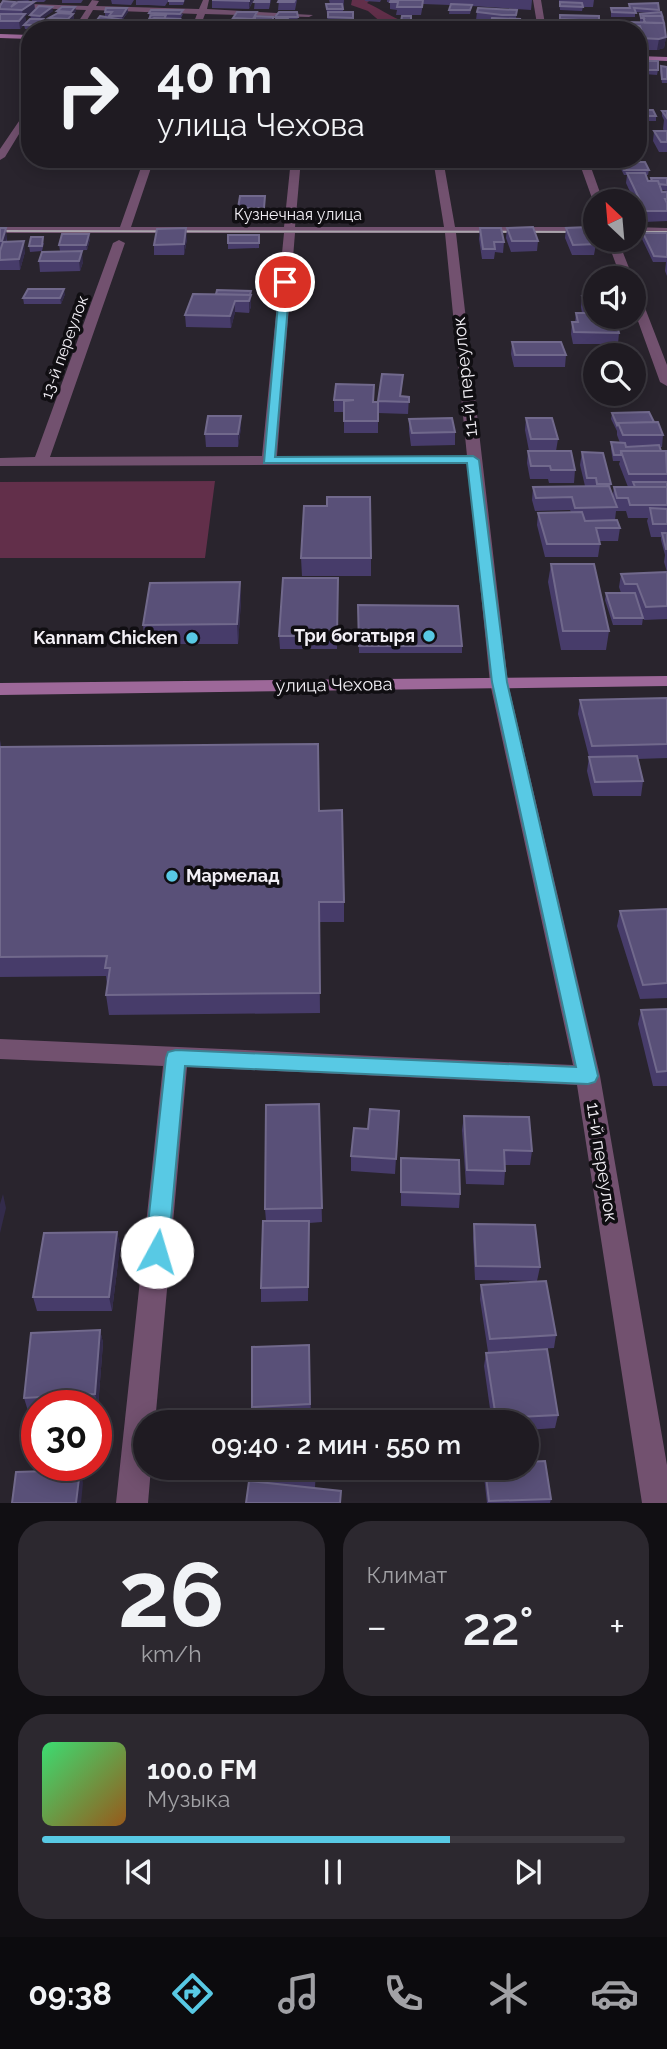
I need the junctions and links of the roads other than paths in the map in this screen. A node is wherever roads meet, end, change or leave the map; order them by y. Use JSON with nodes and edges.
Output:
{"nodes":[{"id":1,"x":206,"y":0,"type":"edge"},
{"id":2,"x":537,"y":0,"type":"edge"},
{"id":3,"x":93,"y":4,"type":"edge"},
{"id":4,"x":0,"y":5,"type":"edge"},
{"id":5,"x":202,"y":11,"type":"junction"},
{"id":6,"x":309,"y":15,"type":"dead end"},
{"id":7,"x":83,"y":21,"type":"edge"},
{"id":8,"x":198,"y":21,"type":"edge"},
{"id":9,"x":540,"y":21,"type":"edge"},
{"id":10,"x":0,"y":36,"type":"edge"},
{"id":11,"x":21,"y":37,"type":"edge"},
{"id":12,"x":647,"y":58,"type":"edge"},
{"id":13,"x":667,"y":59,"type":"edge"},
{"id":14,"x":21,"y":123,"type":"edge"},
{"id":15,"x":0,"y":157,"type":"edge"},
{"id":16,"x":146,"y":168,"type":"edge"},
{"id":17,"x":295,"y":168,"type":"edge"},
{"id":18,"x":440,"y":168,"type":"edge"},
{"id":19,"x":586,"y":168,"type":"edge"},
{"id":20,"x":594,"y":189,"type":"edge"},
{"id":21,"x":0,"y":230,"type":"edge"},
{"id":22,"x":124,"y":230,"type":"junction"},
{"id":23,"x":290,"y":230,"type":"junction"},
{"id":24,"x":450,"y":230,"type":"junction"},
{"id":25,"x":583,"y":230,"type":"edge"},
{"id":26,"x":646,"y":230,"type":"edge"},
{"id":27,"x":667,"y":230,"type":"edge"},
{"id":28,"x":119,"y":243,"type":"dead end"},
{"id":29,"x":646,"y":327,"type":"edge"},
{"id":30,"x":667,"y":382,"type":"edge"},
{"id":31,"x":473,"y":460,"type":"junction"},
{"id":32,"x":269,"y":461,"type":"junction"},
{"id":33,"x":0,"y":462,"type":"edge"},
{"id":34,"x":41,"y":462,"type":"junction"},
{"id":35,"x":667,"y":681,"type":"edge"},
{"id":36,"x":499,"y":682,"type":"junction"},
{"id":37,"x":0,"y":689,"type":"edge"},
{"id":38,"x":0,"y":1049,"type":"edge"},
{"id":39,"x":176,"y":1058,"type":"junction"},
{"id":40,"x":588,"y":1076,"type":"junction"},
{"id":41,"x":132,"y":1503,"type":"edge"},
{"id":42,"x":658,"y":1503,"type":"edge"}],
"edges":[{"from":1,"to":5,"type":"street"},
{"from":2,"to":9,"type":"street"},
{"from":3,"to":4,"type":"street"},
{"from":3,"to":5,"type":"street"},
{"from":3,"to":7,"type":"street"},
{"from":5,"to":6,"type":"street"},
{"from":5,"to":8,"type":"street"},
{"from":10,"to":11,"type":"main road"},
{"from":12,"to":13,"type":"main road"},
{"from":14,"to":15,"type":"street"},
{"from":16,"to":22,"type":"street"},
{"from":17,"to":23,"type":"street"},
{"from":18,"to":24,"type":"street","name":"11-й переулок"},
{"from":19,"to":20,"type":"street"},
{"from":21,"to":22,"type":"street","name":"Кузнечная улица"},
{"from":22,"to":23,"type":"street","name":"Кузнечная улица"},
{"from":23,"to":24,"type":"street","name":"Кузнечная улица"},
{"from":23,"to":32,"type":"street"},
{"from":24,"to":25,"type":"street","name":"Кузнечная улица"},
{"from":24,"to":31,"type":"street","name":"11-й переулок"},
{"from":26,"to":27,"type":"street"},
{"from":28,"to":34,"type":"street","name":"13-й переулок"},
{"from":29,"to":30,"type":"street"},
{"from":31,"to":32,"type":"street"},
{"from":31,"to":36,"type":"street","name":"11-й переулок"},
{"from":32,"to":34,"type":"street"},
{"from":33,"to":34,"type":"street"},
{"from":35,"to":36,"type":"main road","name":"улица Чехова"},
{"from":36,"to":37,"type":"main road","name":"улица Чехова"},
{"from":36,"to":40,"type":"street","name":"11-й переулок"},
{"from":38,"to":39,"type":"street"},
{"from":39,"to":40,"type":"street"},
{"from":39,"to":41,"type":"street"},
{"from":40,"to":42,"type":"street","name":"11-й переулок"}]}
